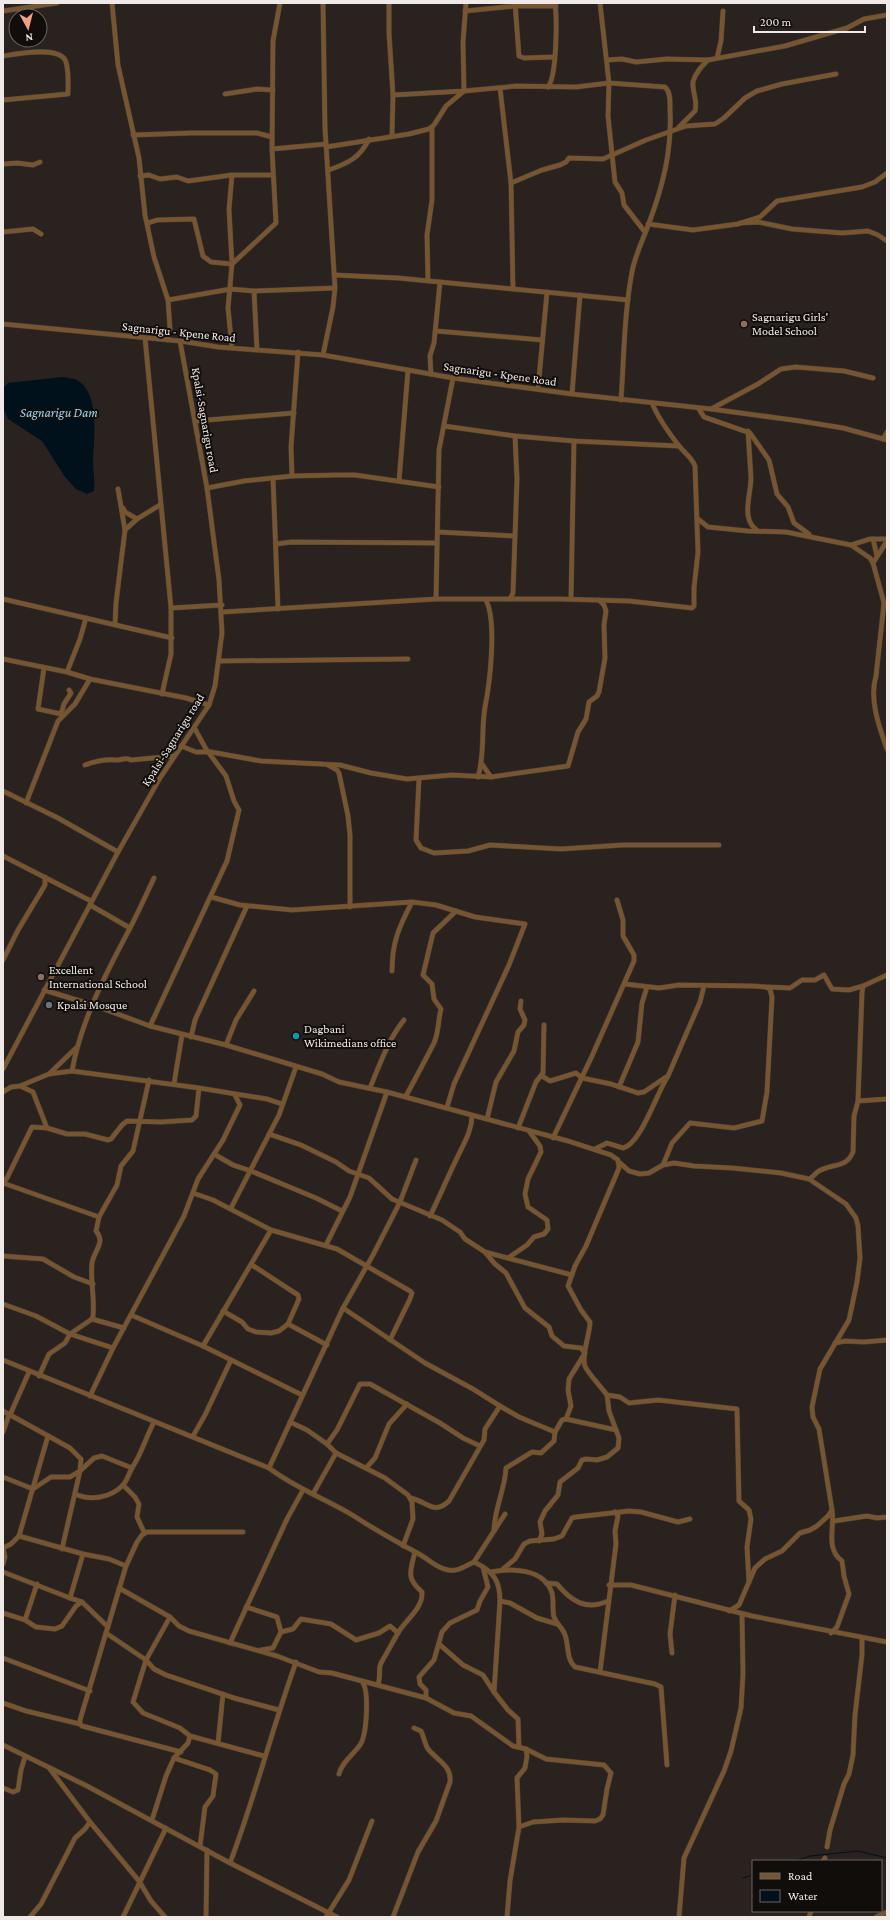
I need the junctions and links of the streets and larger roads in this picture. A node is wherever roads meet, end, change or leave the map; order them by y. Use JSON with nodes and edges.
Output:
{"nodes":[{"id":1,"x":57,"y":3,"type":"edge"},
{"id":2,"x":112,"y":3,"type":"edge"},
{"id":3,"x":280,"y":3,"type":"edge"},
{"id":4,"x":323,"y":3,"type":"edge"},
{"id":5,"x":389,"y":3,"type":"edge"},
{"id":6,"x":466,"y":3,"type":"edge"},
{"id":7,"x":600,"y":3,"type":"edge"},
{"id":8,"x":516,"y":4,"type":"edge"},
{"id":9,"x":556,"y":5,"type":"edge"},
{"id":10,"x":465,"y":10,"type":"junction"},
{"id":11,"x":3,"y":11,"type":"edge"},
{"id":12,"x":723,"y":12,"type":"dead end"},
{"id":13,"x":887,"y":15,"type":"edge"},
{"id":14,"x":3,"y":56,"type":"edge"},
{"id":15,"x":554,"y":57,"type":"junction"},
{"id":16,"x":717,"y":58,"type":"junction"},
{"id":17,"x":606,"y":60,"type":"junction"},
{"id":18,"x":708,"y":60,"type":"junction"},
{"id":19,"x":836,"y":74,"type":"dead end"},
{"id":20,"x":609,"y":83,"type":"junction"},
{"id":21,"x":548,"y":87,"type":"junction"},
{"id":22,"x":500,"y":88,"type":"junction"},
{"id":23,"x":273,"y":90,"type":"junction"},
{"id":24,"x":464,"y":91,"type":"junction"},
{"id":25,"x":225,"y":94,"type":"dead end"},
{"id":26,"x":393,"y":94,"type":"junction"},
{"id":27,"x":3,"y":100,"type":"edge"},
{"id":28,"x":432,"y":127,"type":"junction"},
{"id":29,"x":677,"y":129,"type":"junction"},
{"id":30,"x":670,"y":131,"type":"junction"},
{"id":31,"x":133,"y":135,"type":"junction"},
{"id":32,"x":392,"y":136,"type":"junction"},
{"id":33,"x":272,"y":137,"type":"junction"},
{"id":34,"x":369,"y":139,"type":"junction"},
{"id":35,"x":326,"y":146,"type":"junction"},
{"id":36,"x":272,"y":148,"type":"junction"},
{"id":37,"x":611,"y":156,"type":"junction"},
{"id":38,"x":40,"y":162,"type":"dead end"},
{"id":39,"x":3,"y":164,"type":"edge"},
{"id":40,"x":329,"y":170,"type":"junction"},
{"id":41,"x":887,"y":172,"type":"edge"},
{"id":42,"x":232,"y":175,"type":"junction"},
{"id":43,"x":272,"y":175,"type":"junction"},
{"id":44,"x":140,"y":176,"type":"junction"},
{"id":45,"x":511,"y":183,"type":"junction"},
{"id":46,"x":148,"y":223,"type":"junction"},
{"id":47,"x":740,"y":223,"type":"junction"},
{"id":48,"x":648,"y":224,"type":"junction"},
{"id":49,"x":3,"y":232,"type":"edge"},
{"id":50,"x":645,"y":232,"type":"junction"},
{"id":51,"x":41,"y":234,"type":"dead end"},
{"id":52,"x":887,"y":241,"type":"edge"},
{"id":53,"x":232,"y":264,"type":"junction"},
{"id":54,"x":334,"y":275,"type":"junction"},
{"id":55,"x":428,"y":281,"type":"junction"},
{"id":56,"x":440,"y":282,"type":"junction"},
{"id":57,"x":335,"y":288,"type":"junction"},
{"id":58,"x":231,"y":289,"type":"junction"},
{"id":59,"x":513,"y":289,"type":"junction"},
{"id":60,"x":254,"y":291,"type":"junction"},
{"id":61,"x":547,"y":292,"type":"junction"},
{"id":62,"x":580,"y":295,"type":"junction"},
{"id":63,"x":168,"y":300,"type":"junction"},
{"id":64,"x":628,"y":300,"type":"junction"},
{"id":65,"x":3,"y":324,"type":"edge"},
{"id":66,"x":436,"y":331,"type":"junction"},
{"id":67,"x":145,"y":338,"type":"junction"},
{"id":68,"x":167,"y":340,"type":"junction"},
{"id":69,"x":542,"y":340,"type":"junction"},
{"id":70,"x":180,"y":341,"type":"junction"},
{"id":71,"x":232,"y":348,"type":"junction"},
{"id":72,"x":257,"y":350,"type":"junction"},
{"id":73,"x":298,"y":352,"type":"junction"},
{"id":74,"x":323,"y":356,"type":"junction"},
{"id":75,"x":408,"y":370,"type":"junction"},
{"id":76,"x":431,"y":374,"type":"junction"},
{"id":77,"x":453,"y":378,"type":"junction"},
{"id":78,"x":873,"y":378,"type":"dead end"},
{"id":79,"x":538,"y":389,"type":"junction"},
{"id":80,"x":572,"y":394,"type":"junction"},
{"id":81,"x":621,"y":400,"type":"junction"},
{"id":82,"x":652,"y":403,"type":"junction"},
{"id":83,"x":699,"y":409,"type":"junction"},
{"id":84,"x":711,"y":409,"type":"junction"},
{"id":85,"x":294,"y":413,"type":"junction"},
{"id":86,"x":195,"y":421,"type":"junction"},
{"id":87,"x":444,"y":426,"type":"junction"},
{"id":88,"x":748,"y":432,"type":"junction"},
{"id":89,"x":887,"y":432,"type":"edge"},
{"id":90,"x":515,"y":436,"type":"junction"},
{"id":91,"x":885,"y":440,"type":"edge"},
{"id":92,"x":574,"y":441,"type":"junction"},
{"id":93,"x":680,"y":446,"type":"junction"},
{"id":94,"x":292,"y":476,"type":"junction"},
{"id":95,"x":273,"y":478,"type":"junction"},
{"id":96,"x":399,"y":481,"type":"junction"},
{"id":97,"x":439,"y":487,"type":"junction"},
{"id":98,"x":207,"y":488,"type":"junction"},
{"id":99,"x":118,"y":489,"type":"dead end"},
{"id":100,"x":121,"y":504,"type":"junction"},
{"id":101,"x":160,"y":505,"type":"junction"},
{"id":102,"x":137,"y":519,"type":"junction"},
{"id":103,"x":698,"y":519,"type":"junction"},
{"id":104,"x":125,"y":530,"type":"junction"},
{"id":105,"x":758,"y":531,"type":"junction"},
{"id":106,"x":438,"y":532,"type":"junction"},
{"id":107,"x":515,"y":536,"type":"junction"},
{"id":108,"x":813,"y":536,"type":"junction"},
{"id":109,"x":873,"y":539,"type":"junction"},
{"id":110,"x":887,"y":540,"type":"edge"},
{"id":111,"x":437,"y":543,"type":"junction"},
{"id":112,"x":276,"y":544,"type":"junction"},
{"id":113,"x":851,"y":545,"type":"junction"},
{"id":114,"x":877,"y":556,"type":"junction"},
{"id":115,"x":873,"y":562,"type":"junction"},
{"id":116,"x":3,"y":599,"type":"edge"},
{"id":117,"x":436,"y":599,"type":"junction"},
{"id":118,"x":510,"y":599,"type":"junction"},
{"id":119,"x":571,"y":599,"type":"junction"},
{"id":120,"x":486,"y":600,"type":"junction"},
{"id":121,"x":599,"y":600,"type":"junction"},
{"id":122,"x":222,"y":605,"type":"junction"},
{"id":123,"x":171,"y":608,"type":"junction"},
{"id":124,"x":278,"y":609,"type":"junction"},
{"id":125,"x":222,"y":612,"type":"junction"},
{"id":126,"x":86,"y":618,"type":"junction"},
{"id":127,"x":115,"y":625,"type":"junction"},
{"id":128,"x":172,"y":638,"type":"junction"},
{"id":129,"x":3,"y":659,"type":"edge"},
{"id":130,"x":408,"y":660,"type":"dead end"},
{"id":131,"x":220,"y":661,"type":"junction"},
{"id":132,"x":44,"y":668,"type":"junction"},
{"id":133,"x":67,"y":672,"type":"junction"},
{"id":134,"x":90,"y":679,"type":"junction"},
{"id":135,"x":69,"y":690,"type":"dead end"},
{"id":136,"x":162,"y":694,"type":"junction"},
{"id":137,"x":209,"y":705,"type":"junction"},
{"id":138,"x":194,"y":729,"type":"junction"},
{"id":139,"x":181,"y":746,"type":"junction"},
{"id":140,"x":887,"y":749,"type":"edge"},
{"id":141,"x":208,"y":752,"type":"junction"},
{"id":142,"x":174,"y":756,"type":"junction"},
{"id":143,"x":324,"y":763,"type":"junction"},
{"id":144,"x":482,"y":764,"type":"junction"},
{"id":145,"x":85,"y":765,"type":"dead end"},
{"id":146,"x":478,"y":777,"type":"junction"},
{"id":147,"x":491,"y":777,"type":"junction"},
{"id":148,"x":419,"y":779,"type":"junction"},
{"id":149,"x":3,"y":791,"type":"edge"},
{"id":150,"x":26,"y":803,"type":"junction"},
{"id":151,"x":719,"y":845,"type":"dead end"},
{"id":152,"x":118,"y":852,"type":"junction"},
{"id":153,"x":3,"y":856,"type":"edge"},
{"id":154,"x":45,"y":877,"type":"junction"},
{"id":155,"x":154,"y":878,"type":"dead end"},
{"id":156,"x":52,"y":882,"type":"junction"},
{"id":157,"x":46,"y":885,"type":"junction"},
{"id":158,"x":211,"y":897,"type":"junction"},
{"id":159,"x":617,"y":900,"type":"dead end"},
{"id":160,"x":412,"y":902,"type":"junction"},
{"id":161,"x":90,"y":903,"type":"junction"},
{"id":162,"x":247,"y":906,"type":"junction"},
{"id":163,"x":350,"y":907,"type":"junction"},
{"id":164,"x":456,"y":911,"type":"junction"},
{"id":165,"x":130,"y":928,"type":"junction"},
{"id":166,"x":3,"y":960,"type":"edge"},
{"id":167,"x":392,"y":971,"type":"dead end"},
{"id":168,"x":887,"y":975,"type":"edge"},
{"id":169,"x":625,"y":984,"type":"junction"},
{"id":170,"x":704,"y":986,"type":"junction"},
{"id":171,"x":863,"y":986,"type":"junction"},
{"id":172,"x":647,"y":987,"type":"junction"},
{"id":173,"x":766,"y":987,"type":"junction"},
{"id":174,"x":44,"y":990,"type":"junction"},
{"id":175,"x":254,"y":991,"type":"dead end"},
{"id":176,"x":521,"y":1001,"type":"dead end"},
{"id":177,"x":93,"y":1005,"type":"junction"},
{"id":178,"x":404,"y":1020,"type":"dead end"},
{"id":179,"x":150,"y":1026,"type":"junction"},
{"id":180,"x":544,"y":1026,"type":"dead end"},
{"id":181,"x":182,"y":1035,"type":"junction"},
{"id":182,"x":192,"y":1037,"type":"junction"},
{"id":183,"x":226,"y":1045,"type":"junction"},
{"id":184,"x":77,"y":1046,"type":"junction"},
{"id":185,"x":296,"y":1067,"type":"junction"},
{"id":186,"x":3,"y":1069,"type":"edge"},
{"id":187,"x":72,"y":1070,"type":"junction"},
{"id":188,"x":49,"y":1074,"type":"junction"},
{"id":189,"x":542,"y":1076,"type":"junction"},
{"id":190,"x":668,"y":1076,"type":"junction"},
{"id":191,"x":582,"y":1078,"type":"junction"},
{"id":192,"x":149,"y":1080,"type":"junction"},
{"id":193,"x":174,"y":1084,"type":"junction"},
{"id":194,"x":20,"y":1086,"type":"junction"},
{"id":195,"x":619,"y":1087,"type":"junction"},
{"id":196,"x":199,"y":1088,"type":"junction"},
{"id":197,"x":370,"y":1088,"type":"junction"},
{"id":198,"x":3,"y":1092,"type":"edge"},
{"id":199,"x":387,"y":1092,"type":"junction"},
{"id":200,"x":235,"y":1095,"type":"junction"},
{"id":201,"x":406,"y":1096,"type":"junction"},
{"id":202,"x":887,"y":1099,"type":"edge"},
{"id":203,"x":858,"y":1100,"type":"junction"},
{"id":204,"x":282,"y":1104,"type":"junction"},
{"id":205,"x":448,"y":1107,"type":"junction"},
{"id":206,"x":472,"y":1115,"type":"junction"},
{"id":207,"x":487,"y":1119,"type":"junction"},
{"id":208,"x":140,"y":1121,"type":"junction"},
{"id":209,"x":47,"y":1128,"type":"junction"},
{"id":210,"x":518,"y":1128,"type":"junction"},
{"id":211,"x":528,"y":1131,"type":"junction"},
{"id":212,"x":269,"y":1134,"type":"junction"},
{"id":213,"x":553,"y":1138,"type":"junction"},
{"id":214,"x":595,"y":1149,"type":"junction"},
{"id":215,"x":214,"y":1154,"type":"junction"},
{"id":216,"x":416,"y":1160,"type":"dead end"},
{"id":217,"x":620,"y":1164,"type":"junction"},
{"id":218,"x":663,"y":1165,"type":"junction"},
{"id":219,"x":251,"y":1171,"type":"junction"},
{"id":220,"x":360,"y":1173,"type":"junction"},
{"id":221,"x":809,"y":1179,"type":"junction"},
{"id":222,"x":3,"y":1183,"type":"edge"},
{"id":223,"x":193,"y":1193,"type":"junction"},
{"id":224,"x":400,"y":1202,"type":"junction"},
{"id":225,"x":231,"y":1208,"type":"junction"},
{"id":226,"x":342,"y":1212,"type":"junction"},
{"id":227,"x":430,"y":1216,"type":"junction"},
{"id":228,"x":99,"y":1217,"type":"junction"},
{"id":229,"x":271,"y":1230,"type":"junction"},
{"id":230,"x":326,"y":1245,"type":"junction"},
{"id":231,"x":485,"y":1252,"type":"junction"},
{"id":232,"x":3,"y":1256,"type":"edge"},
{"id":233,"x":508,"y":1258,"type":"junction"},
{"id":234,"x":252,"y":1265,"type":"junction"},
{"id":235,"x":367,"y":1266,"type":"junction"},
{"id":236,"x":572,"y":1275,"type":"junction"},
{"id":237,"x":93,"y":1284,"type":"junction"},
{"id":238,"x":3,"y":1304,"type":"edge"},
{"id":239,"x":343,"y":1308,"type":"junction"},
{"id":240,"x":223,"y":1311,"type":"junction"},
{"id":241,"x":131,"y":1315,"type":"junction"},
{"id":242,"x":92,"y":1319,"type":"junction"},
{"id":243,"x":288,"y":1324,"type":"junction"},
{"id":244,"x":124,"y":1328,"type":"junction"},
{"id":245,"x":70,"y":1334,"type":"junction"},
{"id":246,"x":390,"y":1340,"type":"junction"},
{"id":247,"x":887,"y":1340,"type":"edge"},
{"id":248,"x":835,"y":1343,"type":"junction"},
{"id":249,"x":327,"y":1345,"type":"junction"},
{"id":250,"x":203,"y":1346,"type":"junction"},
{"id":251,"x":113,"y":1348,"type":"junction"},
{"id":252,"x":585,"y":1353,"type":"junction"},
{"id":253,"x":3,"y":1360,"type":"edge"},
{"id":254,"x":231,"y":1360,"type":"junction"},
{"id":255,"x":29,"y":1372,"type":"junction"},
{"id":256,"x":39,"y":1376,"type":"junction"},
{"id":257,"x":302,"y":1395,"type":"junction"},
{"id":258,"x":607,"y":1395,"type":"junction"},
{"id":259,"x":90,"y":1396,"type":"junction"},
{"id":260,"x":407,"y":1404,"type":"junction"},
{"id":261,"x":500,"y":1406,"type":"junction"},
{"id":262,"x":3,"y":1411,"type":"edge"},
{"id":263,"x":10,"y":1415,"type":"junction"},
{"id":264,"x":566,"y":1419,"type":"junction"},
{"id":265,"x":154,"y":1422,"type":"junction"},
{"id":266,"x":290,"y":1422,"type":"junction"},
{"id":267,"x":616,"y":1430,"type":"junction"},
{"id":268,"x":3,"y":1432,"type":"edge"},
{"id":269,"x":555,"y":1432,"type":"junction"},
{"id":270,"x":48,"y":1436,"type":"junction"},
{"id":271,"x":193,"y":1436,"type":"junction"},
{"id":272,"x":327,"y":1444,"type":"junction"},
{"id":273,"x":480,"y":1446,"type":"junction"},
{"id":274,"x":336,"y":1453,"type":"junction"},
{"id":275,"x":367,"y":1467,"type":"junction"},
{"id":276,"x":132,"y":1468,"type":"junction"},
{"id":277,"x":269,"y":1468,"type":"junction"},
{"id":278,"x":80,"y":1471,"type":"junction"},
{"id":279,"x":3,"y":1476,"type":"edge"},
{"id":280,"x":123,"y":1485,"type":"junction"},
{"id":281,"x":33,"y":1488,"type":"junction"},
{"id":282,"x":303,"y":1490,"type":"junction"},
{"id":283,"x":75,"y":1494,"type":"junction"},
{"id":284,"x":313,"y":1494,"type":"junction"},
{"id":285,"x":411,"y":1498,"type":"junction"},
{"id":286,"x":832,"y":1510,"type":"junction"},
{"id":287,"x":615,"y":1512,"type":"junction"},
{"id":288,"x":505,"y":1514,"type":"dead end"},
{"id":289,"x":887,"y":1517,"type":"edge"},
{"id":290,"x":690,"y":1518,"type":"dead end"},
{"id":291,"x":834,"y":1522,"type":"junction"},
{"id":292,"x":494,"y":1531,"type":"junction"},
{"id":293,"x":144,"y":1532,"type":"junction"},
{"id":294,"x":243,"y":1532,"type":"dead end"},
{"id":295,"x":19,"y":1536,"type":"junction"},
{"id":296,"x":539,"y":1541,"type":"junction"},
{"id":297,"x":403,"y":1546,"type":"junction"},
{"id":298,"x":3,"y":1547,"type":"edge"},
{"id":299,"x":62,"y":1548,"type":"junction"},
{"id":300,"x":415,"y":1552,"type":"junction"},
{"id":301,"x":83,"y":1554,"type":"junction"},
{"id":302,"x":474,"y":1562,"type":"junction"},
{"id":303,"x":3,"y":1564,"type":"edge"},
{"id":304,"x":126,"y":1566,"type":"junction"},
{"id":305,"x":483,"y":1567,"type":"junction"},
{"id":306,"x":503,"y":1569,"type":"junction"},
{"id":307,"x":3,"y":1572,"type":"edge"},
{"id":308,"x":491,"y":1572,"type":"junction"},
{"id":309,"x":750,"y":1582,"type":"junction"},
{"id":310,"x":546,"y":1583,"type":"junction"},
{"id":311,"x":37,"y":1584,"type":"junction"},
{"id":312,"x":610,"y":1584,"type":"junction"},
{"id":313,"x":119,"y":1588,"type":"junction"},
{"id":314,"x":675,"y":1595,"type":"junction"},
{"id":315,"x":70,"y":1598,"type":"junction"},
{"id":316,"x":500,"y":1601,"type":"junction"},
{"id":317,"x":608,"y":1601,"type":"junction"},
{"id":318,"x":82,"y":1602,"type":"junction"},
{"id":319,"x":246,"y":1607,"type":"junction"},
{"id":320,"x":729,"y":1611,"type":"junction"},
{"id":321,"x":3,"y":1613,"type":"edge"},
{"id":322,"x":742,"y":1614,"type":"junction"},
{"id":323,"x":170,"y":1617,"type":"junction"},
{"id":324,"x":25,"y":1620,"type":"junction"},
{"id":325,"x":557,"y":1624,"type":"junction"},
{"id":326,"x":108,"y":1627,"type":"junction"},
{"id":327,"x":281,"y":1632,"type":"junction"},
{"id":328,"x":398,"y":1632,"type":"junction"},
{"id":329,"x":831,"y":1632,"type":"junction"},
{"id":330,"x":106,"y":1633,"type":"junction"},
{"id":331,"x":862,"y":1638,"type":"junction"},
{"id":332,"x":887,"y":1642,"type":"edge"},
{"id":333,"x":230,"y":1643,"type":"junction"},
{"id":334,"x":439,"y":1644,"type":"junction"},
{"id":335,"x":258,"y":1651,"type":"junction"},
{"id":336,"x":672,"y":1653,"type":"dead end"},
{"id":337,"x":3,"y":1658,"type":"edge"},
{"id":338,"x":146,"y":1660,"type":"junction"},
{"id":339,"x":296,"y":1662,"type":"junction"},
{"id":340,"x":600,"y":1672,"type":"junction"},
{"id":341,"x":363,"y":1683,"type":"junction"},
{"id":342,"x":378,"y":1684,"type":"junction"},
{"id":343,"x":90,"y":1691,"type":"junction"},
{"id":344,"x":494,"y":1692,"type":"junction"},
{"id":345,"x":223,"y":1694,"type":"junction"},
{"id":346,"x":426,"y":1698,"type":"junction"},
{"id":347,"x":3,"y":1703,"type":"edge"},
{"id":348,"x":279,"y":1710,"type":"junction"},
{"id":349,"x":80,"y":1724,"type":"junction"},
{"id":350,"x":414,"y":1728,"type":"dead end"},
{"id":351,"x":190,"y":1736,"type":"junction"},
{"id":352,"x":218,"y":1743,"type":"junction"},
{"id":353,"x":3,"y":1745,"type":"edge"},
{"id":354,"x":519,"y":1747,"type":"junction"},
{"id":355,"x":526,"y":1749,"type":"junction"},
{"id":356,"x":181,"y":1752,"type":"junction"},
{"id":357,"x":264,"y":1756,"type":"junction"},
{"id":358,"x":25,"y":1757,"type":"junction"},
{"id":359,"x":174,"y":1758,"type":"junction"},
{"id":360,"x":667,"y":1765,"type":"dead end"},
{"id":361,"x":49,"y":1768,"type":"junction"},
{"id":362,"x":338,"y":1774,"type":"dead end"},
{"id":363,"x":4,"y":1790,"type":"edge"},
{"id":364,"x":152,"y":1820,"type":"junction"},
{"id":365,"x":90,"y":1822,"type":"junction"},
{"id":366,"x":372,"y":1822,"type":"dead end"},
{"id":367,"x":519,"y":1827,"type":"junction"},
{"id":368,"x":166,"y":1828,"type":"junction"},
{"id":369,"x":200,"y":1846,"type":"junction"},
{"id":370,"x":827,"y":1847,"type":"dead end"},
{"id":371,"x":208,"y":1850,"type":"junction"},
{"id":372,"x":230,"y":1863,"type":"junction"},
{"id":373,"x":139,"y":1882,"type":"junction"},
{"id":374,"x":887,"y":1912,"type":"edge"},
{"id":375,"x":327,"y":1915,"type":"edge"},
{"id":376,"x":30,"y":1917,"type":"edge"},
{"id":377,"x":123,"y":1917,"type":"edge"},
{"id":378,"x":165,"y":1917,"type":"edge"},
{"id":379,"x":206,"y":1917,"type":"edge"},
{"id":380,"x":337,"y":1917,"type":"edge"},
{"id":381,"x":393,"y":1917,"type":"edge"},
{"id":382,"x":507,"y":1917,"type":"edge"},
{"id":383,"x":679,"y":1917,"type":"edge"},
{"id":384,"x":876,"y":1917,"type":"edge"}],
"edges":[{"from":1,"to":11,"type":"street"},
{"from":2,"to":31,"type":"street"},
{"from":3,"to":23,"type":"street"},
{"from":4,"to":35,"type":"street"},
{"from":5,"to":26,"type":"street"},
{"from":6,"to":10,"type":"street"},
{"from":7,"to":17,"type":"street"},
{"from":8,"to":9,"type":"street"},
{"from":8,"to":10,"type":"street"},
{"from":8,"to":15,"type":"street"},
{"from":9,"to":15,"type":"street"},
{"from":10,"to":24,"type":"street"},
{"from":12,"to":16,"type":"street"},
{"from":13,"to":16,"type":"street"},
{"from":14,"to":27,"type":"street"},
{"from":15,"to":21,"type":"street"},
{"from":16,"to":18,"type":"street"},
{"from":17,"to":18,"type":"street"},
{"from":17,"to":20,"type":"street"},
{"from":18,"to":29,"type":"street"},
{"from":19,"to":29,"type":"street"},
{"from":20,"to":21,"type":"street"},
{"from":20,"to":30,"type":"street"},
{"from":20,"to":37,"type":"street"},
{"from":21,"to":22,"type":"street"},
{"from":22,"to":24,"type":"street"},
{"from":22,"to":45,"type":"street"},
{"from":23,"to":25,"type":"street"},
{"from":23,"to":33,"type":"street"},
{"from":24,"to":26,"type":"street"},
{"from":24,"to":28,"type":"street"},
{"from":26,"to":32,"type":"street"},
{"from":28,"to":32,"type":"street"},
{"from":28,"to":55,"type":"street"},
{"from":29,"to":30,"type":"street"},
{"from":30,"to":37,"type":"street"},
{"from":30,"to":48,"type":"street"},
{"from":31,"to":33,"type":"street"},
{"from":31,"to":44,"type":"street"},
{"from":32,"to":34,"type":"street"},
{"from":33,"to":36,"type":"street"},
{"from":34,"to":35,"type":"street"},
{"from":34,"to":40,"type":"street"},
{"from":35,"to":36,"type":"street"},
{"from":35,"to":40,"type":"street"},
{"from":36,"to":43,"type":"street"},
{"from":37,"to":45,"type":"street"},
{"from":37,"to":50,"type":"street"},
{"from":38,"to":39,"type":"street"},
{"from":40,"to":54,"type":"street"},
{"from":41,"to":47,"type":"street"},
{"from":42,"to":43,"type":"street"},
{"from":42,"to":44,"type":"street"},
{"from":42,"to":53,"type":"street"},
{"from":43,"to":53,"type":"street"},
{"from":44,"to":46,"type":"street"},
{"from":45,"to":59,"type":"street"},
{"from":46,"to":53,"type":"street"},
{"from":46,"to":63,"type":"street"},
{"from":47,"to":48,"type":"street"},
{"from":47,"to":52,"type":"street"},
{"from":48,"to":50,"type":"street"},
{"from":49,"to":51,"type":"street"},
{"from":50,"to":64,"type":"street"},
{"from":53,"to":58,"type":"street"},
{"from":54,"to":55,"type":"street"},
{"from":54,"to":57,"type":"street"},
{"from":55,"to":56,"type":"street"},
{"from":56,"to":59,"type":"street"},
{"from":56,"to":66,"type":"street"},
{"from":57,"to":60,"type":"street"},
{"from":57,"to":74,"type":"street"},
{"from":58,"to":60,"type":"street"},
{"from":58,"to":63,"type":"street"},
{"from":58,"to":71,"type":"street"},
{"from":59,"to":61,"type":"street"},
{"from":60,"to":72,"type":"street"},
{"from":61,"to":62,"type":"street"},
{"from":61,"to":69,"type":"street"},
{"from":62,"to":64,"type":"street"},
{"from":62,"to":80,"type":"street"},
{"from":63,"to":68,"type":"street"},
{"from":64,"to":81,"type":"street"},
{"from":65,"to":67,"type":"street","name":"Sagnarigu - Kpene Road"},
{"from":66,"to":69,"type":"street"},
{"from":66,"to":76,"type":"street"},
{"from":67,"to":68,"type":"street","name":"Sagnarigu - Kpene Road"},
{"from":67,"to":101,"type":"street"},
{"from":68,"to":70,"type":"street","name":"Sagnarigu - Kpene Road"},
{"from":69,"to":79,"type":"street"},
{"from":70,"to":71,"type":"street","name":"Sagnarigu - Kpene Road"},
{"from":70,"to":86,"type":"street","name":"Kpalsi-Sagnarigu road"},
{"from":71,"to":72,"type":"street","name":"Sagnarigu - Kpene Road"},
{"from":72,"to":73,"type":"street","name":"Sagnarigu - Kpene Road"},
{"from":73,"to":74,"type":"street","name":"Sagnarigu - Kpene Road"},
{"from":73,"to":85,"type":"street"},
{"from":74,"to":75,"type":"street","name":"Sagnarigu - Kpene Road"},
{"from":75,"to":76,"type":"street","name":"Sagnarigu - Kpene Road"},
{"from":75,"to":96,"type":"street"},
{"from":76,"to":77,"type":"street","name":"Sagnarigu - Kpene Road"},
{"from":77,"to":79,"type":"street","name":"Sagnarigu - Kpene Road"},
{"from":77,"to":87,"type":"street"},
{"from":78,"to":84,"type":"street"},
{"from":79,"to":80,"type":"street","name":"Sagnarigu - Kpene Road"},
{"from":80,"to":81,"type":"street","name":"Sagnarigu - Kpene Road"},
{"from":81,"to":82,"type":"street","name":"Sagnarigu - Kpene Road"},
{"from":82,"to":83,"type":"street","name":"Sagnarigu - Kpene Road"},
{"from":82,"to":93,"type":"street"},
{"from":83,"to":84,"type":"street","name":"Sagnarigu - Kpene Road"},
{"from":83,"to":88,"type":"street"},
{"from":84,"to":91,"type":"street","name":"Sagnarigu - Kpene Road"},
{"from":85,"to":86,"type":"street"},
{"from":85,"to":94,"type":"street"},
{"from":86,"to":98,"type":"street","name":"Kpalsi-Sagnarigu road"},
{"from":87,"to":90,"type":"street"},
{"from":87,"to":97,"type":"street"},
{"from":88,"to":105,"type":"street"},
{"from":88,"to":108,"type":"street"},
{"from":89,"to":91,"type":"street"},
{"from":90,"to":92,"type":"street"},
{"from":90,"to":107,"type":"street"},
{"from":92,"to":93,"type":"street"},
{"from":92,"to":119,"type":"street"},
{"from":93,"to":103,"type":"street"},
{"from":94,"to":95,"type":"street"},
{"from":94,"to":96,"type":"street"},
{"from":95,"to":98,"type":"street"},
{"from":95,"to":112,"type":"street"},
{"from":96,"to":97,"type":"street"},
{"from":97,"to":106,"type":"street"},
{"from":98,"to":122,"type":"street","name":"Kpalsi-Sagnarigu road"},
{"from":99,"to":100,"type":"street"},
{"from":100,"to":102,"type":"street"},
{"from":100,"to":104,"type":"street"},
{"from":101,"to":102,"type":"street"},
{"from":101,"to":123,"type":"street"},
{"from":102,"to":104,"type":"street"},
{"from":103,"to":105,"type":"street"},
{"from":103,"to":121,"type":"street"},
{"from":104,"to":127,"type":"street"},
{"from":105,"to":108,"type":"street"},
{"from":106,"to":107,"type":"street"},
{"from":106,"to":111,"type":"street"},
{"from":107,"to":118,"type":"street"},
{"from":108,"to":113,"type":"street"},
{"from":109,"to":110,"type":"street"},
{"from":109,"to":113,"type":"street"},
{"from":109,"to":114,"type":"street"},
{"from":110,"to":114,"type":"street"},
{"from":111,"to":112,"type":"street"},
{"from":111,"to":117,"type":"street"},
{"from":112,"to":124,"type":"street"},
{"from":113,"to":115,"type":"street"},
{"from":114,"to":115,"type":"street"},
{"from":115,"to":140,"type":"street"},
{"from":116,"to":126,"type":"street"},
{"from":117,"to":120,"type":"street"},
{"from":117,"to":124,"type":"street"},
{"from":118,"to":119,"type":"street"},
{"from":118,"to":120,"type":"street"},
{"from":119,"to":121,"type":"street"},
{"from":120,"to":144,"type":"street"},
{"from":121,"to":147,"type":"street"},
{"from":122,"to":123,"type":"street"},
{"from":122,"to":125,"type":"street","name":"Kpalsi-Sagnarigu road"},
{"from":123,"to":128,"type":"street"},
{"from":124,"to":125,"type":"street"},
{"from":125,"to":131,"type":"street","name":"Kpalsi-Sagnarigu road"},
{"from":126,"to":127,"type":"street"},
{"from":126,"to":133,"type":"street"},
{"from":127,"to":128,"type":"street"},
{"from":128,"to":136,"type":"street"},
{"from":129,"to":132,"type":"street"},
{"from":130,"to":131,"type":"street"},
{"from":131,"to":137,"type":"street","name":"Kpalsi-Sagnarigu road"},
{"from":132,"to":133,"type":"street"},
{"from":132,"to":135,"type":"street"},
{"from":133,"to":134,"type":"street"},
{"from":134,"to":136,"type":"street"},
{"from":134,"to":150,"type":"street"},
{"from":136,"to":137,"type":"street"},
{"from":137,"to":138,"type":"street","name":"Kpalsi-Sagnarigu road"},
{"from":138,"to":139,"type":"street","name":"Kpalsi-Sagnarigu road"},
{"from":138,"to":141,"type":"street"},
{"from":139,"to":141,"type":"street"},
{"from":139,"to":142,"type":"street","name":"Kpalsi-Sagnarigu road"},
{"from":141,"to":143,"type":"street"},
{"from":141,"to":158,"type":"street"},
{"from":142,"to":145,"type":"street"},
{"from":142,"to":152,"type":"street","name":"Kpalsi-Sagnarigu road"},
{"from":143,"to":148,"type":"street"},
{"from":143,"to":163,"type":"street"},
{"from":144,"to":146,"type":"street"},
{"from":144,"to":147,"type":"street"},
{"from":146,"to":147,"type":"street"},
{"from":146,"to":148,"type":"street"},
{"from":148,"to":151,"type":"street"},
{"from":149,"to":150,"type":"street"},
{"from":150,"to":152,"type":"street"},
{"from":152,"to":161,"type":"street","name":"Kpalsi-Sagnarigu road"},
{"from":153,"to":154,"type":"street"},
{"from":154,"to":156,"type":"street"},
{"from":154,"to":157,"type":"street"},
{"from":155,"to":165,"type":"street"},
{"from":156,"to":157,"type":"street"},
{"from":156,"to":161,"type":"street"},
{"from":157,"to":166,"type":"street"},
{"from":158,"to":162,"type":"street"},
{"from":158,"to":179,"type":"street"},
{"from":159,"to":169,"type":"street"},
{"from":160,"to":163,"type":"street"},
{"from":160,"to":164,"type":"street"},
{"from":160,"to":167,"type":"street"},
{"from":161,"to":165,"type":"street"},
{"from":161,"to":174,"type":"street","name":"Kpalsi-Sagnarigu road"},
{"from":162,"to":163,"type":"street"},
{"from":162,"to":182,"type":"street"},
{"from":164,"to":201,"type":"street"},
{"from":164,"to":205,"type":"street"},
{"from":165,"to":177,"type":"street"},
{"from":168,"to":171,"type":"street"},
{"from":169,"to":172,"type":"street"},
{"from":169,"to":191,"type":"street"},
{"from":170,"to":172,"type":"street"},
{"from":170,"to":173,"type":"street"},
{"from":170,"to":190,"type":"street"},
{"from":171,"to":173,"type":"street"},
{"from":171,"to":203,"type":"street"},
{"from":172,"to":195,"type":"street"},
{"from":173,"to":218,"type":"street"},
{"from":174,"to":177,"type":"street"},
{"from":174,"to":186,"type":"street","name":"Kpalsi-Sagnarigu road"},
{"from":175,"to":183,"type":"street"},
{"from":176,"to":207,"type":"street"},
{"from":177,"to":179,"type":"street"},
{"from":177,"to":184,"type":"street"},
{"from":178,"to":197,"type":"street"},
{"from":179,"to":181,"type":"street"},
{"from":180,"to":189,"type":"street"},
{"from":181,"to":182,"type":"street"},
{"from":181,"to":193,"type":"street"},
{"from":182,"to":183,"type":"street"},
{"from":183,"to":185,"type":"street"},
{"from":184,"to":187,"type":"street"},
{"from":184,"to":188,"type":"street"},
{"from":185,"to":197,"type":"street"},
{"from":185,"to":204,"type":"street"},
{"from":187,"to":188,"type":"street"},
{"from":187,"to":192,"type":"street"},
{"from":188,"to":194,"type":"street"},
{"from":189,"to":191,"type":"street"},
{"from":189,"to":210,"type":"street"},
{"from":190,"to":195,"type":"street"},
{"from":190,"to":214,"type":"street"},
{"from":191,"to":195,"type":"street"},
{"from":191,"to":213,"type":"street"},
{"from":192,"to":193,"type":"street"},
{"from":192,"to":208,"type":"street"},
{"from":193,"to":196,"type":"street"},
{"from":194,"to":198,"type":"street"},
{"from":194,"to":209,"type":"street"},
{"from":196,"to":200,"type":"street"},
{"from":196,"to":208,"type":"street"},
{"from":197,"to":199,"type":"street"},
{"from":199,"to":201,"type":"street"},
{"from":199,"to":220,"type":"street"},
{"from":200,"to":204,"type":"street"},
{"from":200,"to":215,"type":"street"},
{"from":201,"to":205,"type":"street"},
{"from":202,"to":203,"type":"street"},
{"from":203,"to":221,"type":"street"},
{"from":204,"to":212,"type":"street"},
{"from":205,"to":206,"type":"street"},
{"from":206,"to":207,"type":"street"},
{"from":206,"to":227,"type":"street"},
{"from":207,"to":210,"type":"street"},
{"from":208,"to":209,"type":"street"},
{"from":208,"to":228,"type":"street"},
{"from":209,"to":222,"type":"street"},
{"from":210,"to":211,"type":"street"},
{"from":211,"to":213,"type":"street"},
{"from":211,"to":233,"type":"street"},
{"from":212,"to":219,"type":"street"},
{"from":212,"to":220,"type":"street"},
{"from":213,"to":214,"type":"street"},
{"from":214,"to":217,"type":"street"},
{"from":215,"to":219,"type":"street"},
{"from":215,"to":223,"type":"street"},
{"from":216,"to":224,"type":"street"},
{"from":217,"to":218,"type":"street"},
{"from":217,"to":236,"type":"street"},
{"from":218,"to":221,"type":"street"},
{"from":219,"to":225,"type":"street"},
{"from":219,"to":226,"type":"street"},
{"from":220,"to":224,"type":"street"},
{"from":220,"to":226,"type":"street"},
{"from":221,"to":248,"type":"street"},
{"from":222,"to":228,"type":"street"},
{"from":223,"to":225,"type":"street"},
{"from":223,"to":241,"type":"street"},
{"from":224,"to":227,"type":"street"},
{"from":224,"to":235,"type":"street"},
{"from":225,"to":229,"type":"street"},
{"from":226,"to":230,"type":"street"},
{"from":227,"to":231,"type":"street"},
{"from":228,"to":237,"type":"street"},
{"from":229,"to":230,"type":"street"},
{"from":229,"to":234,"type":"street"},
{"from":230,"to":235,"type":"street"},
{"from":231,"to":233,"type":"street"},
{"from":231,"to":252,"type":"street"},
{"from":232,"to":237,"type":"street"},
{"from":233,"to":236,"type":"street"},
{"from":234,"to":240,"type":"street"},
{"from":234,"to":243,"type":"street"},
{"from":235,"to":239,"type":"street"},
{"from":235,"to":246,"type":"street"},
{"from":236,"to":252,"type":"street"},
{"from":237,"to":242,"type":"street"},
{"from":238,"to":245,"type":"street"},
{"from":239,"to":246,"type":"street"},
{"from":239,"to":249,"type":"street"},
{"from":240,"to":243,"type":"street"},
{"from":240,"to":250,"type":"street"},
{"from":241,"to":244,"type":"street"},
{"from":241,"to":250,"type":"street"},
{"from":242,"to":244,"type":"street"},
{"from":242,"to":245,"type":"street"},
{"from":243,"to":249,"type":"street"},
{"from":244,"to":251,"type":"street"},
{"from":245,"to":251,"type":"street"},
{"from":245,"to":256,"type":"street"},
{"from":246,"to":261,"type":"street"},
{"from":247,"to":248,"type":"street"},
{"from":248,"to":286,"type":"street"},
{"from":249,"to":257,"type":"street"},
{"from":250,"to":254,"type":"street"},
{"from":251,"to":259,"type":"street"},
{"from":252,"to":258,"type":"street"},
{"from":252,"to":264,"type":"street"},
{"from":253,"to":255,"type":"street"},
{"from":254,"to":257,"type":"street"},
{"from":254,"to":271,"type":"street"},
{"from":255,"to":256,"type":"street"},
{"from":255,"to":263,"type":"street"},
{"from":256,"to":259,"type":"street"},
{"from":257,"to":266,"type":"street"},
{"from":258,"to":267,"type":"street"},
{"from":258,"to":309,"type":"street"},
{"from":259,"to":265,"type":"street"},
{"from":260,"to":272,"type":"street"},
{"from":260,"to":273,"type":"street"},
{"from":260,"to":275,"type":"street"},
{"from":261,"to":269,"type":"street"},
{"from":261,"to":273,"type":"street"},
{"from":262,"to":263,"type":"street"},
{"from":263,"to":268,"type":"street"},
{"from":263,"to":270,"type":"street"},
{"from":264,"to":267,"type":"street"},
{"from":264,"to":269,"type":"street"},
{"from":265,"to":271,"type":"street"},
{"from":265,"to":276,"type":"street"},
{"from":266,"to":272,"type":"street"},
{"from":266,"to":277,"type":"street"},
{"from":267,"to":296,"type":"street"},
{"from":269,"to":292,"type":"street"},
{"from":270,"to":278,"type":"street"},
{"from":270,"to":281,"type":"street"},
{"from":271,"to":277,"type":"street"},
{"from":272,"to":274,"type":"street"},
{"from":273,"to":285,"type":"street"},
{"from":274,"to":275,"type":"street"},
{"from":274,"to":284,"type":"street"},
{"from":275,"to":285,"type":"street"},
{"from":276,"to":278,"type":"street"},
{"from":276,"to":280,"type":"street"},
{"from":277,"to":282,"type":"street"},
{"from":278,"to":281,"type":"street"},
{"from":278,"to":283,"type":"street"},
{"from":279,"to":281,"type":"street"},
{"from":280,"to":283,"type":"street"},
{"from":280,"to":293,"type":"street"},
{"from":281,"to":295,"type":"street"},
{"from":282,"to":284,"type":"street"},
{"from":282,"to":319,"type":"street"},
{"from":283,"to":299,"type":"street"},
{"from":284,"to":297,"type":"street"},
{"from":285,"to":297,"type":"street"},
{"from":286,"to":291,"type":"street"},
{"from":286,"to":309,"type":"street"},
{"from":287,"to":290,"type":"street"},
{"from":287,"to":296,"type":"street"},
{"from":287,"to":312,"type":"street"},
{"from":288,"to":292,"type":"street"},
{"from":289,"to":291,"type":"street"},
{"from":291,"to":329,"type":"street"},
{"from":292,"to":302,"type":"street"},
{"from":293,"to":294,"type":"street"},
{"from":293,"to":304,"type":"street"},
{"from":295,"to":298,"type":"street"},
{"from":295,"to":299,"type":"street"},
{"from":296,"to":306,"type":"street"},
{"from":297,"to":300,"type":"street"},
{"from":298,"to":303,"type":"street"},
{"from":299,"to":301,"type":"street"},
{"from":300,"to":302,"type":"street"},
{"from":300,"to":328,"type":"street"},
{"from":301,"to":304,"type":"street"},
{"from":301,"to":315,"type":"street"},
{"from":302,"to":305,"type":"street"},
{"from":304,"to":313,"type":"street"},
{"from":305,"to":308,"type":"street"},
{"from":305,"to":334,"type":"street"},
{"from":306,"to":308,"type":"street"},
{"from":306,"to":310,"type":"street"},
{"from":307,"to":311,"type":"street"},
{"from":308,"to":316,"type":"street"},
{"from":309,"to":320,"type":"street"},
{"from":310,"to":317,"type":"street"},
{"from":310,"to":325,"type":"street"},
{"from":311,"to":315,"type":"street"},
{"from":311,"to":324,"type":"street"},
{"from":312,"to":314,"type":"street"},
{"from":312,"to":317,"type":"street"},
{"from":313,"to":323,"type":"street"},
{"from":313,"to":326,"type":"street"},
{"from":314,"to":320,"type":"street"},
{"from":314,"to":336,"type":"street"},
{"from":315,"to":318,"type":"street"},
{"from":316,"to":325,"type":"street"},
{"from":316,"to":344,"type":"street"},
{"from":317,"to":340,"type":"street"},
{"from":318,"to":324,"type":"street"},
{"from":318,"to":326,"type":"street"},
{"from":319,"to":327,"type":"street"},
{"from":319,"to":333,"type":"street"},
{"from":320,"to":322,"type":"street"},
{"from":321,"to":324,"type":"street"},
{"from":322,"to":329,"type":"street"},
{"from":322,"to":383,"type":"street"},
{"from":323,"to":333,"type":"street"},
{"from":323,"to":338,"type":"street"},
{"from":325,"to":340,"type":"street"},
{"from":326,"to":330,"type":"street"},
{"from":327,"to":328,"type":"street"},
{"from":327,"to":335,"type":"street"},
{"from":328,"to":342,"type":"street"},
{"from":329,"to":331,"type":"street"},
{"from":330,"to":338,"type":"street"},
{"from":330,"to":343,"type":"street"},
{"from":331,"to":332,"type":"street"},
{"from":331,"to":370,"type":"street"},
{"from":333,"to":335,"type":"street"},
{"from":334,"to":344,"type":"street"},
{"from":334,"to":346,"type":"street"},
{"from":335,"to":339,"type":"street"},
{"from":337,"to":343,"type":"street"},
{"from":338,"to":345,"type":"street"},
{"from":338,"to":351,"type":"street"},
{"from":339,"to":341,"type":"street"},
{"from":339,"to":348,"type":"street"},
{"from":340,"to":360,"type":"street"},
{"from":341,"to":342,"type":"street"},
{"from":341,"to":362,"type":"street"},
{"from":342,"to":346,"type":"street"},
{"from":343,"to":349,"type":"street"},
{"from":344,"to":354,"type":"street"},
{"from":345,"to":348,"type":"street"},
{"from":345,"to":352,"type":"street"},
{"from":346,"to":354,"type":"street"},
{"from":347,"to":349,"type":"street"},
{"from":348,"to":357,"type":"street"},
{"from":349,"to":356,"type":"street"},
{"from":350,"to":381,"type":"street"},
{"from":351,"to":352,"type":"street"},
{"from":351,"to":356,"type":"street"},
{"from":352,"to":357,"type":"street"},
{"from":353,"to":358,"type":"street"},
{"from":354,"to":355,"type":"street"},
{"from":355,"to":367,"type":"street"},
{"from":355,"to":367,"type":"street"},
{"from":356,"to":359,"type":"street"},
{"from":357,"to":372,"type":"street"},
{"from":358,"to":361,"type":"street"},
{"from":358,"to":363,"type":"street"},
{"from":359,"to":364,"type":"street"},
{"from":359,"to":369,"type":"street"},
{"from":361,"to":364,"type":"street"},
{"from":361,"to":365,"type":"street"},
{"from":364,"to":368,"type":"street"},
{"from":365,"to":373,"type":"street"},
{"from":365,"to":376,"type":"street"},
{"from":366,"to":375,"type":"street"},
{"from":367,"to":382,"type":"street"},
{"from":368,"to":369,"type":"street"},
{"from":368,"to":373,"type":"street"},
{"from":369,"to":371,"type":"street"},
{"from":371,"to":372,"type":"street"},
{"from":371,"to":379,"type":"street"},
{"from":372,"to":375,"type":"street"},
{"from":373,"to":377,"type":"street"},
{"from":373,"to":378,"type":"street"},
{"from":374,"to":384,"type":"street"},
{"from":375,"to":380,"type":"street"}]}
